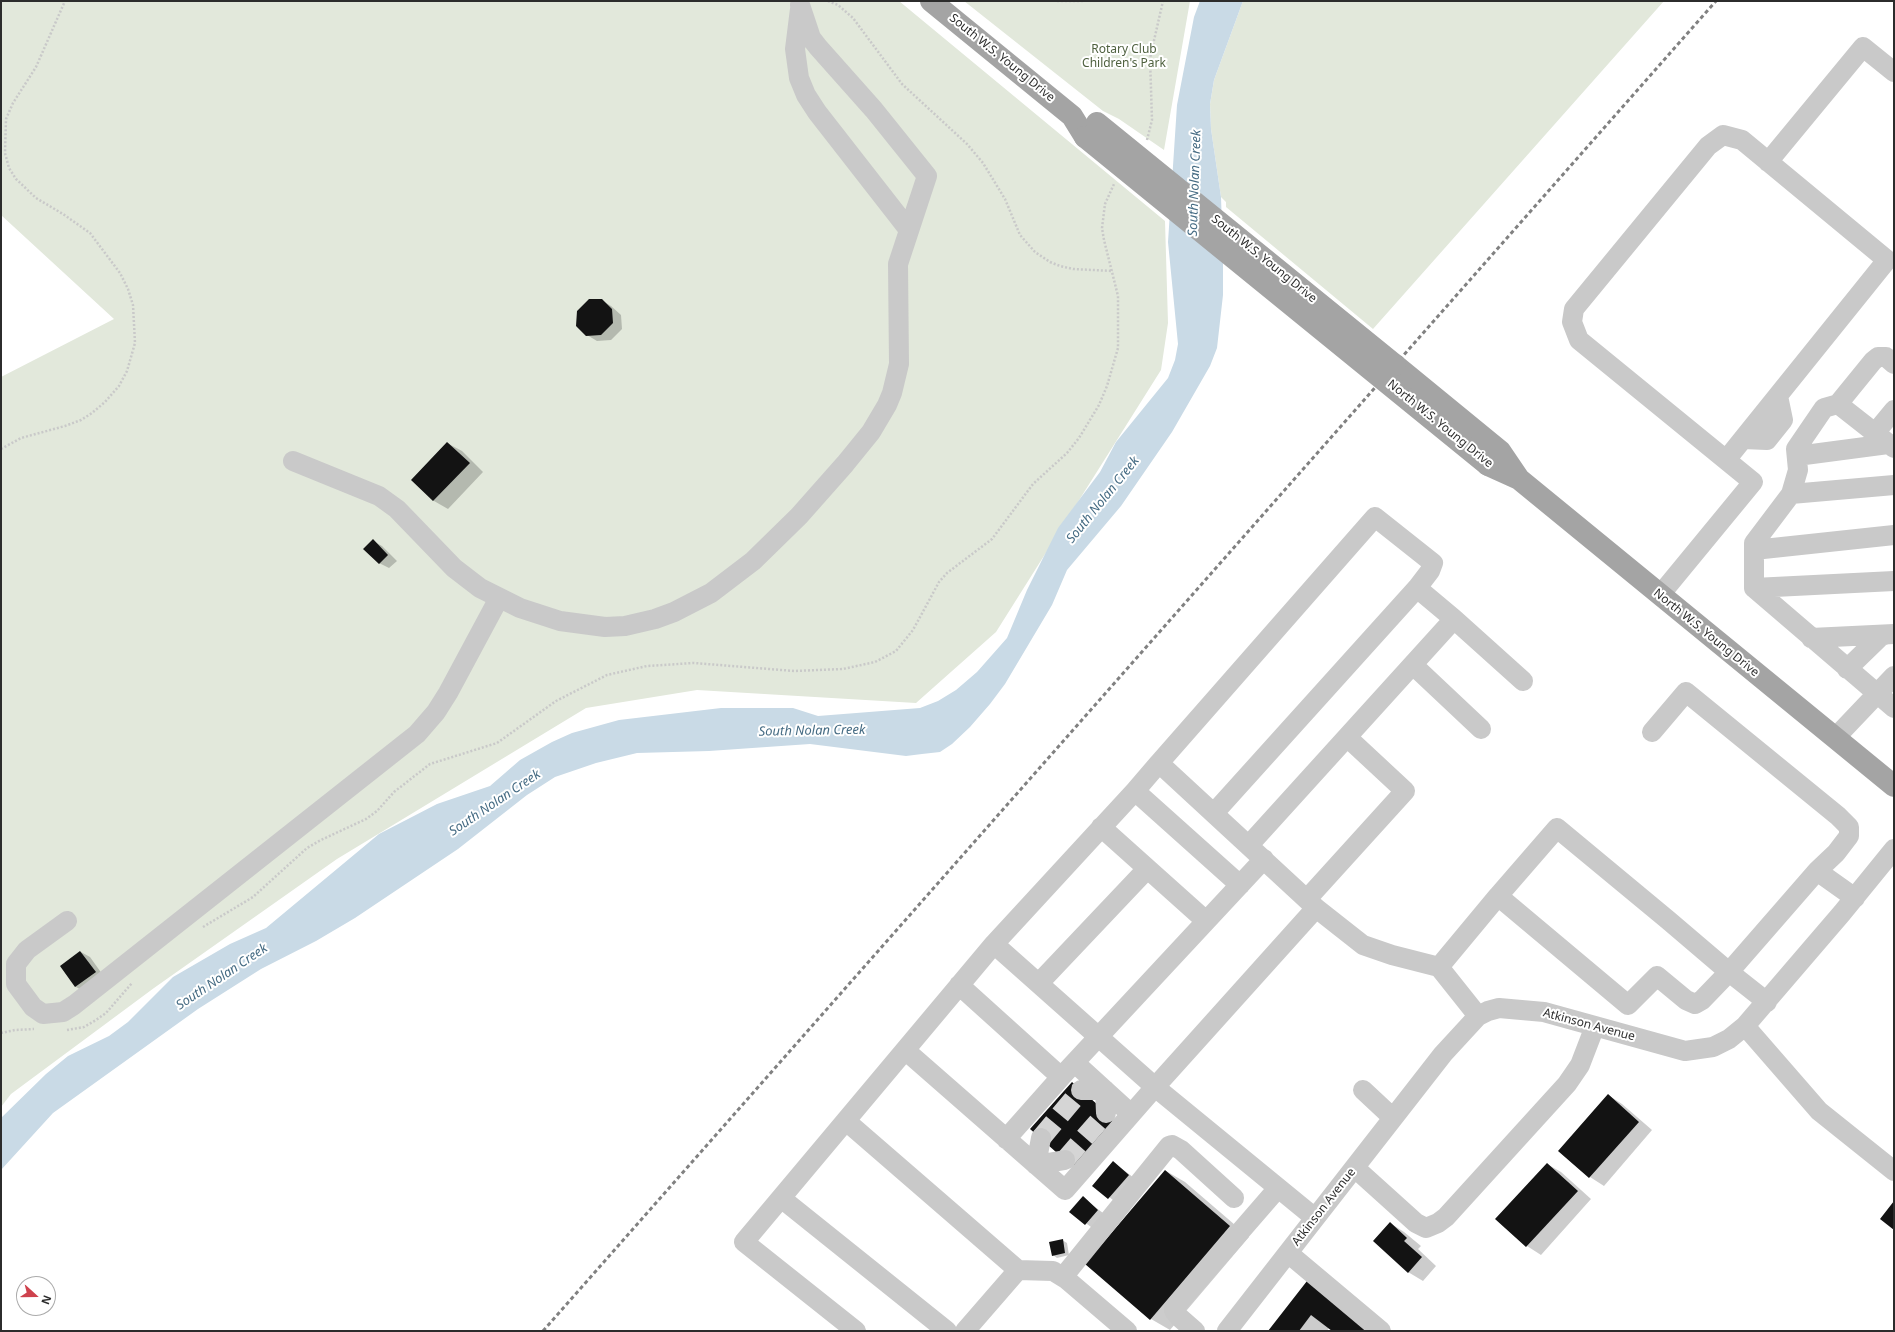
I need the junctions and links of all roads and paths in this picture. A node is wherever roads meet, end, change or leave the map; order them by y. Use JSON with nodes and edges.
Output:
{"nodes":[{"id":1,"x":65,"y":1,"type":"edge"},
{"id":2,"x":828,"y":1,"type":"edge"},
{"id":3,"x":931,"y":1,"type":"edge"},
{"id":4,"x":1057,"y":1,"type":"edge"},
{"id":5,"x":1084,"y":1,"type":"edge"},
{"id":6,"x":801,"y":3,"type":"edge"},
{"id":7,"x":1894,"y":72,"type":"edge"},
{"id":8,"x":1768,"y":162,"type":"junction"},
{"id":9,"x":909,"y":230,"type":"junction"},
{"id":10,"x":1113,"y":271,"type":"dead end"},
{"id":11,"x":1894,"y":364,"type":"edge"},
{"id":12,"x":1389,"y":372,"type":"joint"},
{"id":13,"x":1838,"y":404,"type":"junction"},
{"id":14,"x":1894,"y":410,"type":"edge"},
{"id":15,"x":1886,"y":442,"type":"edge"},
{"id":16,"x":1,"y":449,"type":"edge"},
{"id":17,"x":1797,"y":456,"type":"junction"},
{"id":18,"x":1726,"y":460,"type":"junction"},
{"id":19,"x":293,"y":461,"type":"dead end"},
{"id":20,"x":1894,"y":485,"type":"edge"},
{"id":21,"x":1791,"y":494,"type":"junction"},
{"id":22,"x":1894,"y":535,"type":"edge"},
{"id":23,"x":1754,"y":550,"type":"junction"},
{"id":24,"x":1894,"y":581,"type":"edge"},
{"id":25,"x":1416,"y":588,"type":"junction"},
{"id":26,"x":1754,"y":588,"type":"junction"},
{"id":27,"x":1660,"y":595,"type":"junction"},
{"id":28,"x":499,"y":598,"type":"junction"},
{"id":29,"x":1454,"y":619,"type":"junction"},
{"id":30,"x":1890,"y":635,"type":"edge"},
{"id":31,"x":1811,"y":638,"type":"junction"},
{"id":32,"x":1413,"y":665,"type":"junction"},
{"id":33,"x":1847,"y":669,"type":"junction"},
{"id":34,"x":1894,"y":676,"type":"edge"},
{"id":35,"x":1522,"y":681,"type":"dead end"},
{"id":36,"x":1877,"y":694,"type":"junction"},
{"id":37,"x":1894,"y":708,"type":"edge"},
{"id":38,"x":1481,"y":730,"type":"dead end"},
{"id":39,"x":1652,"y":732,"type":"dead end"},
{"id":40,"x":1348,"y":738,"type":"junction"},
{"id":41,"x":1835,"y":738,"type":"junction"},
{"id":42,"x":1159,"y":763,"type":"junction"},
{"id":43,"x":1894,"y":786,"type":"edge"},
{"id":44,"x":1135,"y":791,"type":"junction"},
{"id":45,"x":1214,"y":813,"type":"junction"},
{"id":46,"x":1101,"y":827,"type":"junction"},
{"id":47,"x":1249,"y":845,"type":"junction"},
{"id":48,"x":1894,"y":850,"type":"edge"},
{"id":49,"x":1264,"y":859,"type":"junction"},
{"id":50,"x":1147,"y":869,"type":"junction"},
{"id":51,"x":1817,"y":871,"type":"junction"},
{"id":52,"x":1240,"y":885,"type":"junction"},
{"id":53,"x":1498,"y":896,"type":"junction"},
{"id":54,"x":1855,"y":898,"type":"junction"},
{"id":55,"x":1311,"y":904,"type":"junction"},
{"id":56,"x":67,"y":921,"type":"dead end"},
{"id":57,"x":1206,"y":921,"type":"junction"},
{"id":58,"x":994,"y":944,"type":"junction"},
{"id":59,"x":1439,"y":967,"type":"junction"},
{"id":60,"x":1729,"y":972,"type":"junction"},
{"id":61,"x":1039,"y":983,"type":"junction"},
{"id":62,"x":959,"y":985,"type":"junction"},
{"id":63,"x":1767,"y":1002,"type":"junction"},
{"id":64,"x":1478,"y":1016,"type":"junction"},
{"id":65,"x":1595,"y":1026,"type":"junction"},
{"id":66,"x":1745,"y":1026,"type":"junction"},
{"id":67,"x":1100,"y":1036,"type":"junction"},
{"id":68,"x":905,"y":1050,"type":"junction"},
{"id":69,"x":1068,"y":1070,"type":"junction"},
{"id":70,"x":1155,"y":1087,"type":"junction"},
{"id":71,"x":1081,"y":1090,"type":"dead end"},
{"id":72,"x":1105,"y":1090,"type":"junction"},
{"id":73,"x":1362,"y":1090,"type":"dead end"},
{"id":74,"x":1106,"y":1113,"type":"tunnel mouth"},
{"id":75,"x":1131,"y":1114,"type":"junction"},
{"id":76,"x":1394,"y":1118,"type":"junction"},
{"id":77,"x":846,"y":1121,"type":"junction"},
{"id":78,"x":1041,"y":1138,"type":"tunnel mouth"},
{"id":79,"x":1006,"y":1139,"type":"junction"},
{"id":80,"x":1065,"y":1160,"type":"tunnel mouth"},
{"id":81,"x":1036,"y":1165,"type":"junction"},
{"id":82,"x":1355,"y":1168,"type":"junction"},
{"id":83,"x":1894,"y":1171,"type":"edge"},
{"id":84,"x":1278,"y":1188,"type":"junction"},
{"id":85,"x":781,"y":1198,"type":"junction"},
{"id":86,"x":1234,"y":1198,"type":"dead end"},
{"id":87,"x":1315,"y":1218,"type":"junction"},
{"id":88,"x":1288,"y":1253,"type":"junction"},
{"id":89,"x":1018,"y":1270,"type":"junction"},
{"id":90,"x":1063,"y":1277,"type":"junction"},
{"id":91,"x":856,"y":1331,"type":"edge"},
{"id":92,"x":947,"y":1331,"type":"edge"},
{"id":93,"x":965,"y":1331,"type":"edge"},
{"id":94,"x":1127,"y":1331,"type":"edge"},
{"id":95,"x":1195,"y":1331,"type":"edge"},
{"id":96,"x":1227,"y":1331,"type":"edge"},
{"id":97,"x":1381,"y":1331,"type":"edge"}],
"edges":[{"from":1,"to":16,"type":"path"},
{"from":2,"to":10,"type":"path"},
{"from":3,"to":12,"type":"main road","name":"South W.S. Young Drive","bridge":true},
{"from":4,"to":5,"type":"path"},
{"from":6,"to":9,"type":"street"},
{"from":6,"to":9,"type":"street"},
{"from":7,"to":8,"type":"street"},
{"from":8,"to":18,"type":"street"},
{"from":8,"to":18,"type":"street"},
{"from":9,"to":28,"type":"street"},
{"from":11,"to":13,"type":"street"},
{"from":12,"to":27,"type":"main road","name":"North W.S. Young Drive"},
{"from":13,"to":15,"type":"street"},
{"from":13,"to":17,"type":"street"},
{"from":14,"to":15,"type":"street"},
{"from":15,"to":17,"type":"street"},
{"from":17,"to":21,"type":"street"},
{"from":18,"to":27,"type":"street"},
{"from":19,"to":28,"type":"street"},
{"from":20,"to":21,"type":"street"},
{"from":21,"to":23,"type":"street"},
{"from":22,"to":23,"type":"street"},
{"from":23,"to":26,"type":"street"},
{"from":24,"to":26,"type":"street"},
{"from":25,"to":29,"type":"street"},
{"from":25,"to":42,"type":"street"},
{"from":25,"to":45,"type":"street"},
{"from":26,"to":31,"type":"street"},
{"from":27,"to":41,"type":"main road","name":"North W.S. Young Drive"},
{"from":28,"to":56,"type":"street"},
{"from":29,"to":32,"type":"street"},
{"from":29,"to":35,"type":"street"},
{"from":30,"to":31,"type":"street"},
{"from":30,"to":33,"type":"street"},
{"from":31,"to":33,"type":"street"},
{"from":32,"to":38,"type":"street"},
{"from":32,"to":40,"type":"street"},
{"from":33,"to":36,"type":"street"},
{"from":34,"to":36,"type":"street"},
{"from":36,"to":37,"type":"street"},
{"from":36,"to":41,"type":"street"},
{"from":39,"to":51,"type":"street"},
{"from":40,"to":47,"type":"street"},
{"from":40,"to":55,"type":"street"},
{"from":41,"to":43,"type":"main road","name":"North W.S. Young Drive"},
{"from":42,"to":44,"type":"street"},
{"from":42,"to":45,"type":"street"},
{"from":44,"to":46,"type":"street"},
{"from":44,"to":52,"type":"street"},
{"from":45,"to":47,"type":"street"},
{"from":46,"to":50,"type":"street"},
{"from":46,"to":58,"type":"street"},
{"from":47,"to":49,"type":"street"},
{"from":48,"to":54,"type":"street","name":"Atkinson Avenue"},
{"from":49,"to":52,"type":"street"},
{"from":49,"to":55,"type":"street"},
{"from":50,"to":57,"type":"street"},
{"from":50,"to":61,"type":"street"},
{"from":51,"to":54,"type":"street"},
{"from":51,"to":60,"type":"street"},
{"from":52,"to":57,"type":"street"},
{"from":53,"to":59,"type":"street"},
{"from":53,"to":60,"type":"street"},
{"from":53,"to":60,"type":"street"},
{"from":54,"to":63,"type":"street","name":"Atkinson Avenue"},
{"from":55,"to":59,"type":"street"},
{"from":55,"to":70,"type":"street"},
{"from":57,"to":67,"type":"street"},
{"from":58,"to":61,"type":"street"},
{"from":58,"to":62,"type":"street"},
{"from":59,"to":64,"type":"street"},
{"from":60,"to":63,"type":"street"},
{"from":61,"to":67,"type":"street"},
{"from":62,"to":68,"type":"street"},
{"from":62,"to":69,"type":"street"},
{"from":63,"to":66,"type":"street","name":"Atkinson Avenue"},
{"from":64,"to":65,"type":"street","name":"Atkinson Avenue"},
{"from":64,"to":76,"type":"street","name":"Atkinson Avenue"},
{"from":65,"to":66,"type":"street","name":"Atkinson Avenue"},
{"from":65,"to":82,"type":"street"},
{"from":66,"to":83,"type":"street"},
{"from":67,"to":69,"type":"street"},
{"from":67,"to":70,"type":"street"},
{"from":68,"to":77,"type":"street"},
{"from":68,"to":79,"type":"street"},
{"from":69,"to":72,"type":"street"},
{"from":69,"to":79,"type":"street"},
{"from":70,"to":75,"type":"street"},
{"from":70,"to":84,"type":"street"},
{"from":71,"to":72,"type":"street"},
{"from":72,"to":74,"type":"street"},
{"from":72,"to":75,"type":"street"},
{"from":73,"to":76,"type":"street"},
{"from":75,"to":81,"type":"street"},
{"from":76,"to":82,"type":"street","name":"Atkinson Avenue"},
{"from":77,"to":85,"type":"street"},
{"from":77,"to":89,"type":"street"},
{"from":78,"to":81,"type":"street"},
{"from":79,"to":81,"type":"street"},
{"from":80,"to":81,"type":"street"},
{"from":82,"to":87,"type":"street","name":"Atkinson Avenue"},
{"from":84,"to":87,"type":"street"},
{"from":84,"to":95,"type":"street"},
{"from":85,"to":91,"type":"street"},
{"from":85,"to":92,"type":"street"},
{"from":86,"to":90,"type":"street"},
{"from":87,"to":88,"type":"street","name":"Atkinson Avenue"},
{"from":88,"to":96,"type":"street","name":"Atkinson Avenue"},
{"from":88,"to":97,"type":"street"},
{"from":89,"to":90,"type":"street"},
{"from":89,"to":93,"type":"street"},
{"from":90,"to":94,"type":"street"}]}
